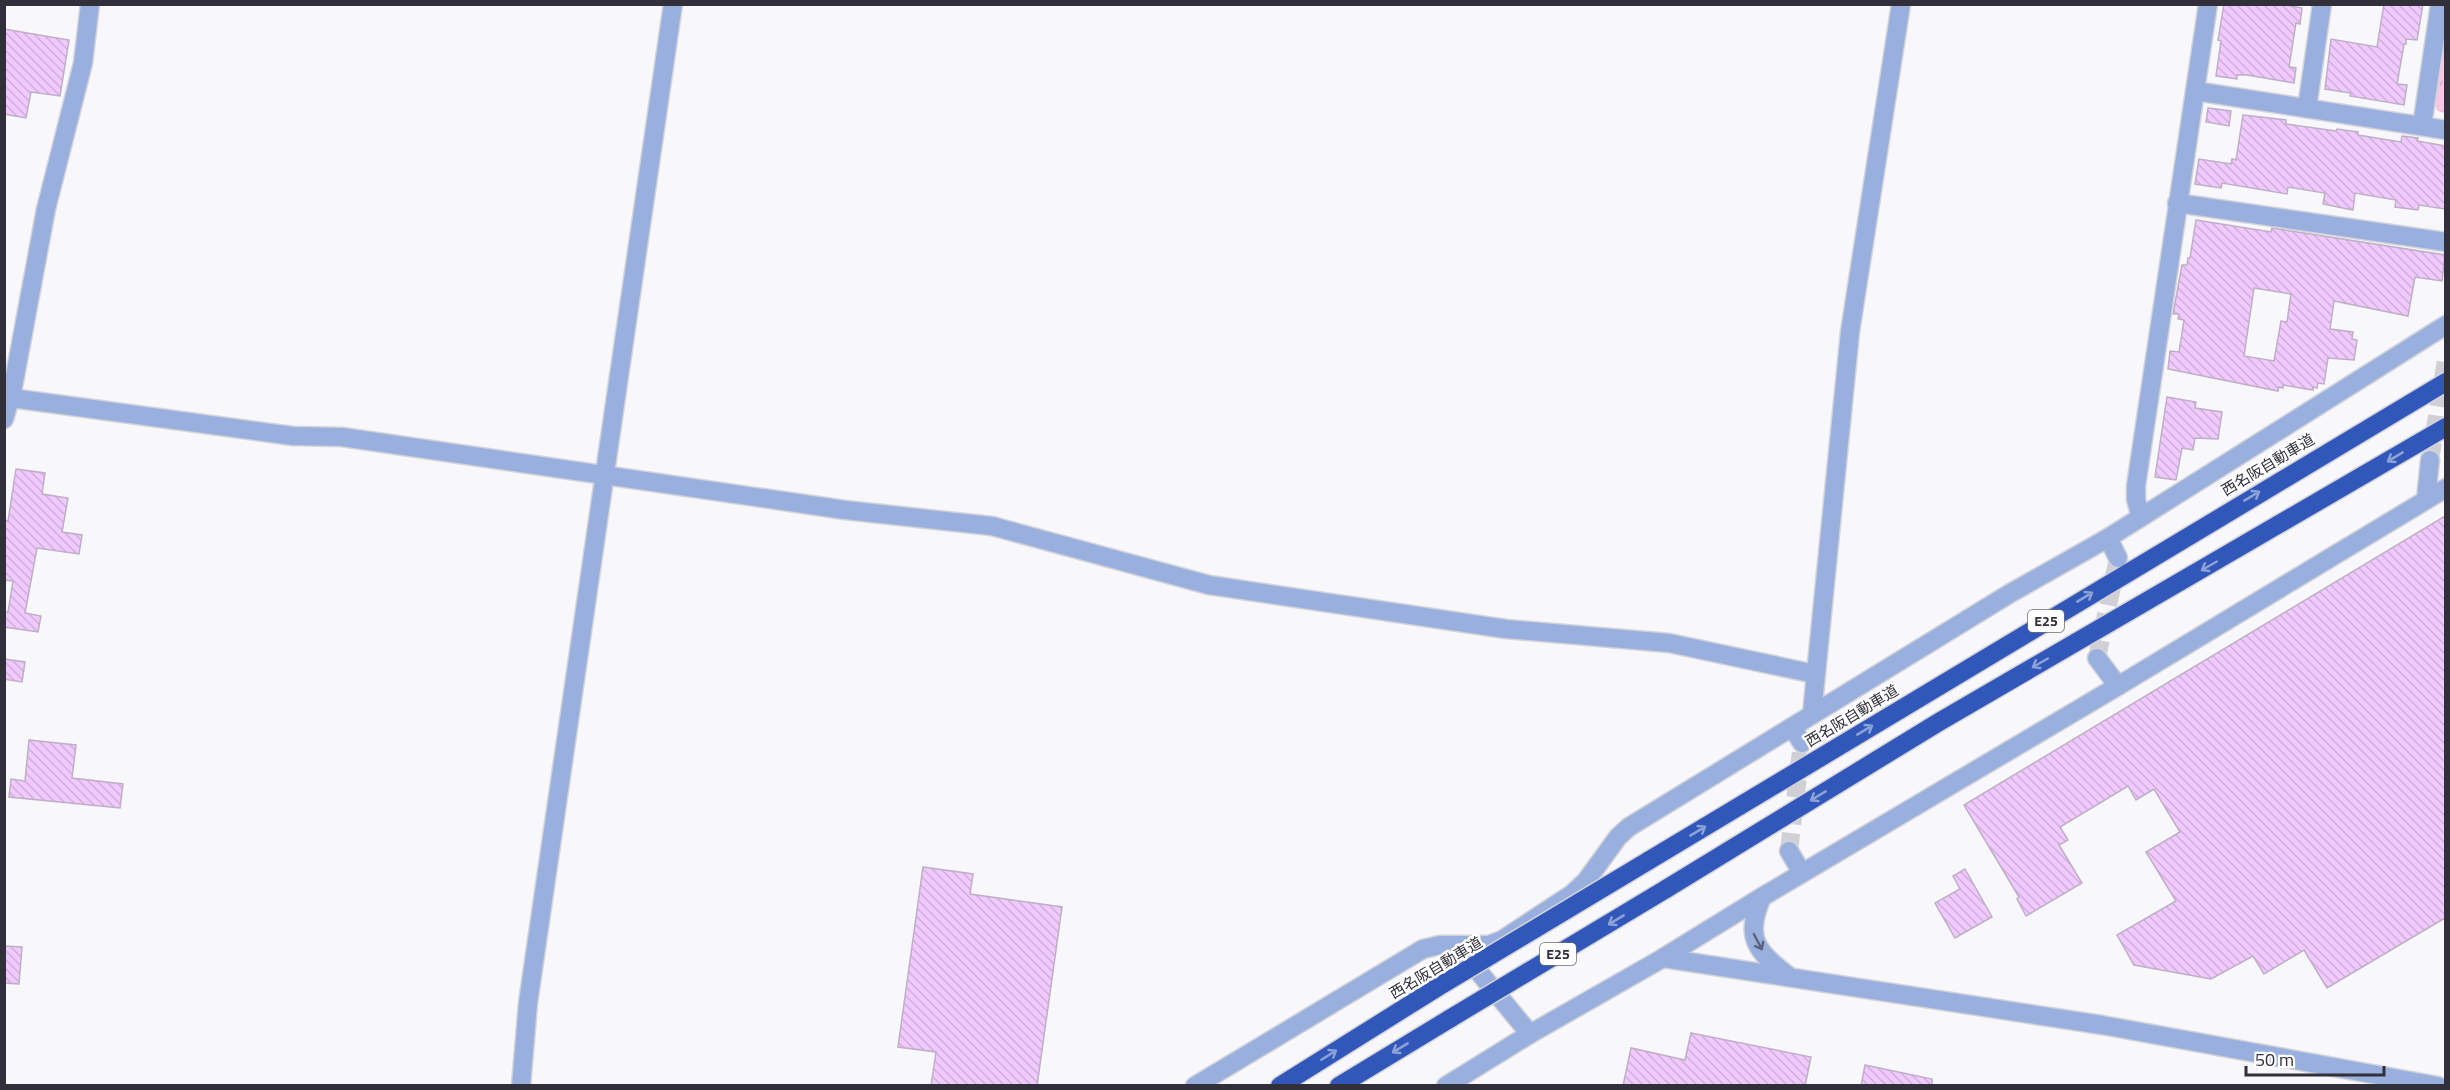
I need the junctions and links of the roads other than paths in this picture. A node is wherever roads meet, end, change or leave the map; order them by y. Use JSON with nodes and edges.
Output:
{"nodes":[{"id":1,"x":90,"y":4,"type":"edge"},
{"id":2,"x":673,"y":4,"type":"edge"},
{"id":3,"x":1901,"y":4,"type":"edge"},
{"id":4,"x":2208,"y":4,"type":"edge"},
{"id":5,"x":2322,"y":4,"type":"edge"},
{"id":6,"x":2440,"y":4,"type":"edge"},
{"id":7,"x":2195,"y":92,"type":"junction"},
{"id":8,"x":2307,"y":108,"type":"junction"},
{"id":9,"x":2422,"y":126,"type":"junction"},
{"id":10,"x":2445,"y":130,"type":"edge"},
{"id":11,"x":2177,"y":203,"type":"junction"},
{"id":12,"x":2445,"y":242,"type":"edge"},
{"id":13,"x":2445,"y":325,"type":"edge"},
{"id":14,"x":2445,"y":382,"type":"edge"},
{"id":15,"x":11,"y":398,"type":"junction"},
{"id":16,"x":4,"y":419,"type":"edge"},
{"id":17,"x":2445,"y":427,"type":"edge"},
{"id":18,"x":2430,"y":460,"type":"tunnel mouth"},
{"id":19,"x":606,"y":474,"type":"junction"},
{"id":20,"x":2445,"y":488,"type":"edge"},
{"id":21,"x":2426,"y":499,"type":"junction"},
{"id":22,"x":2141,"y":517,"type":"junction"},
{"id":23,"x":2108,"y":538,"type":"junction"},
{"id":24,"x":2118,"y":558,"type":"tunnel mouth"},
{"id":25,"x":2097,"y":658,"type":"dead end"},
{"id":26,"x":1815,"y":674,"type":"junction"},
{"id":27,"x":2118,"y":686,"type":"junction"},
{"id":28,"x":1812,"y":714,"type":"junction"},
{"id":29,"x":1792,"y":727,"type":"junction"},
{"id":30,"x":1802,"y":743,"type":"tunnel mouth"},
{"id":31,"x":1789,"y":851,"type":"tunnel mouth"},
{"id":32,"x":1802,"y":873,"type":"junction"},
{"id":33,"x":1762,"y":897,"type":"junction"},
{"id":34,"x":1458,"y":945,"type":"junction"},
{"id":35,"x":1663,"y":958,"type":"junction"},
{"id":36,"x":1791,"y":977,"type":"junction"},
{"id":37,"x":1530,"y":1034,"type":"junction"},
{"id":38,"x":521,"y":1086,"type":"edge"},
{"id":39,"x":1196,"y":1086,"type":"edge"},
{"id":40,"x":1280,"y":1086,"type":"edge"},
{"id":41,"x":1339,"y":1086,"type":"edge"},
{"id":42,"x":1446,"y":1086,"type":"edge"},
{"id":43,"x":2438,"y":1086,"type":"edge"}],
"edges":[{"from":1,"to":15,"type":"street"},
{"from":2,"to":19,"type":"street"},
{"from":3,"to":26,"type":"street"},
{"from":4,"to":7,"type":"street"},
{"from":5,"to":8,"type":"street"},
{"from":6,"to":9,"type":"street"},
{"from":7,"to":8,"type":"street"},
{"from":7,"to":11,"type":"street"},
{"from":8,"to":9,"type":"street"},
{"from":9,"to":10,"type":"street"},
{"from":11,"to":12,"type":"street"},
{"from":11,"to":22,"type":"street"},
{"from":13,"to":22,"type":"street"},
{"from":40,"to":14,"type":"highway","name":"西名阪自動車道","number":"E25","one_way":true,"bridge":true},
{"from":15,"to":16,"type":"street"},
{"from":15,"to":19,"type":"street"},
{"from":17,"to":41,"type":"highway","number":"E25","one_way":true,"bridge":true},
{"from":18,"to":21,"type":"street"},
{"from":19,"to":26,"type":"street"},
{"from":19,"to":38,"type":"street"},
{"from":20,"to":21,"type":"street"},
{"from":21,"to":27,"type":"street"},
{"from":22,"to":23,"type":"street"},
{"from":23,"to":24,"type":"street"},
{"from":23,"to":28,"type":"street"},
{"from":25,"to":27,"type":"street"},
{"from":26,"to":28,"type":"street"},
{"from":27,"to":32,"type":"street"},
{"from":28,"to":29,"type":"street"},
{"from":29,"to":30,"type":"street"},
{"from":29,"to":34,"type":"street"},
{"from":31,"to":32,"type":"street"},
{"from":32,"to":33,"type":"street"},
{"from":33,"to":35,"type":"street"},
{"from":33,"to":36,"type":"street","one_way":true},
{"from":34,"to":37,"type":"street"},
{"from":34,"to":39,"type":"street"},
{"from":35,"to":36,"type":"street"},
{"from":35,"to":37,"type":"street"},
{"from":36,"to":43,"type":"street"},
{"from":37,"to":42,"type":"street"}]}
